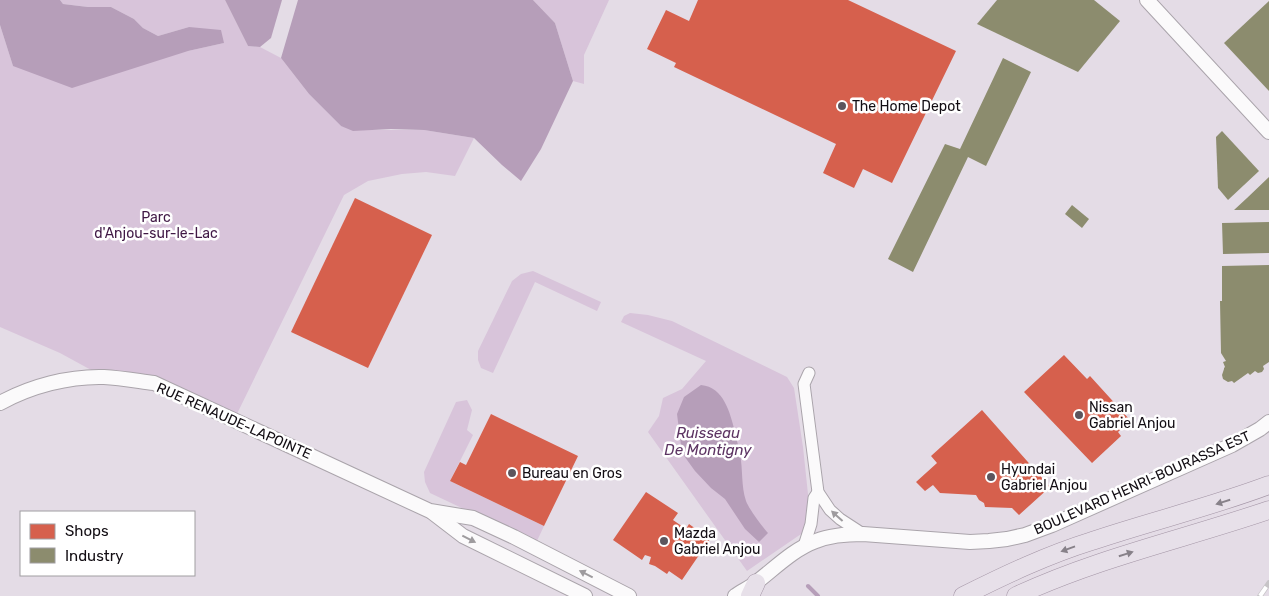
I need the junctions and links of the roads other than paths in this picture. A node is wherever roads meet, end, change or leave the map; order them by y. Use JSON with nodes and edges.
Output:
{"nodes":[{"id":1,"x":1147,"y":0,"type":"edge"},
{"id":2,"x":1269,"y":132,"type":"edge"},
{"id":3,"x":809,"y":373,"type":"dead end"},
{"id":4,"x":0,"y":403,"type":"edge"},
{"id":5,"x":1269,"y":422,"type":"edge"},
{"id":6,"x":1269,"y":485,"type":"edge"},
{"id":7,"x":818,"y":492,"type":"junction"},
{"id":8,"x":1269,"y":510,"type":"edge"},
{"id":9,"x":430,"y":511,"type":"junction"},
{"id":10,"x":863,"y":534,"type":"junction"},
{"id":11,"x":804,"y":546,"type":"junction"},
{"id":12,"x":750,"y":592,"type":"edge"},
{"id":13,"x":585,"y":596,"type":"edge"},
{"id":14,"x":630,"y":596,"type":"edge"},
{"id":15,"x":735,"y":596,"type":"edge"},
{"id":16,"x":963,"y":596,"type":"edge"},
{"id":17,"x":1016,"y":596,"type":"edge"}],
"edges":[{"from":1,"to":2,"type":"street"},
{"from":3,"to":7,"type":"street"},
{"from":4,"to":9,"type":"street","name":"RUE RENAUDE-LAPOINTE"},
{"from":5,"to":10,"type":"street","name":"BOULEVARD HENRI-BOURASSA EST"},
{"from":6,"to":16,"type":"main road","name":"BOULEVARD HENRI-BOURASSA EST","one_way":true},
{"from":10,"to":7,"type":"street","one_way":true},
{"from":7,"to":11,"type":"street"},
{"from":17,"to":8,"type":"main road","one_way":true},
{"from":9,"to":13,"type":"street","name":"RUE RENAUDE-LAPOINTE","one_way":true},
{"from":14,"to":9,"type":"street","name":"RUE RENAUDE-LAPOINTE","one_way":true},
{"from":10,"to":11,"type":"street","name":"BOULEVARD HENRI-BOURASSA EST"},
{"from":11,"to":12,"type":"street","name":"BOULEVARD HENRI-BOURASSA EST"},
{"from":12,"to":15,"type":"street","name":"BOULEVARD HENRI-BOURASSA EST"}]}
